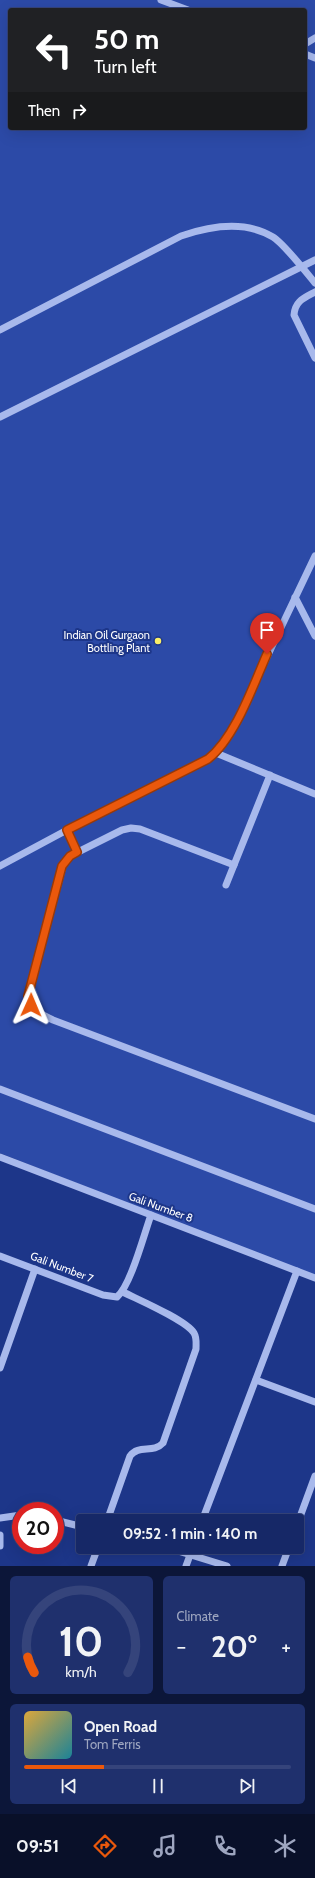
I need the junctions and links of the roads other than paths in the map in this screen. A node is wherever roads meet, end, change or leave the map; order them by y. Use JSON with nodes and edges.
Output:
{"nodes":[{"id":1,"x":161,"y":0,"type":"edge"},
{"id":2,"x":183,"y":8,"type":"edge"},
{"id":3,"x":315,"y":260,"type":"edge"},
{"id":4,"x":302,"y":268,"type":"junction"},
{"id":5,"x":315,"y":283,"type":"edge"},
{"id":6,"x":315,"y":292,"type":"edge"},
{"id":7,"x":0,"y":330,"type":"edge"},
{"id":8,"x":315,"y":358,"type":"edge"},
{"id":9,"x":0,"y":417,"type":"edge"},
{"id":10,"x":315,"y":556,"type":"edge"},
{"id":11,"x":295,"y":597,"type":"junction"},
{"id":12,"x":315,"y":636,"type":"edge"},
{"id":13,"x":216,"y":753,"type":"junction"},
{"id":14,"x":270,"y":775,"type":"junction"},
{"id":15,"x":315,"y":794,"type":"edge"},
{"id":16,"x":67,"y":830,"type":"junction"},
{"id":17,"x":77,"y":852,"type":"junction"},
{"id":18,"x":234,"y":865,"type":"junction"},
{"id":19,"x":0,"y":866,"type":"edge"},
{"id":20,"x":226,"y":885,"type":"dead end"},
{"id":21,"x":0,"y":1089,"type":"edge"},
{"id":22,"x":315,"y":1119,"type":"edge"},
{"id":23,"x":0,"y":1158,"type":"edge"},
{"id":24,"x":315,"y":1209,"type":"edge"},
{"id":25,"x":151,"y":1215,"type":"junction"},
{"id":26,"x":0,"y":1256,"type":"edge"},
{"id":27,"x":35,"y":1269,"type":"junction"},
{"id":28,"x":297,"y":1271,"type":"junction"},
{"id":29,"x":315,"y":1278,"type":"edge"},
{"id":30,"x":120,"y":1294,"type":"junction"},
{"id":31,"x":0,"y":1368,"type":"edge"},
{"id":32,"x":256,"y":1380,"type":"junction"},
{"id":33,"x":315,"y":1402,"type":"edge"},
{"id":34,"x":315,"y":1476,"type":"edge"},
{"id":35,"x":109,"y":1514,"type":"edge"},
{"id":36,"x":205,"y":1514,"type":"edge"},
{"id":37,"x":301,"y":1514,"type":"edge"},
{"id":38,"x":12,"y":1517,"type":"edge"},
{"id":39,"x":0,"y":1518,"type":"edge"},
{"id":40,"x":64,"y":1522,"type":"edge"},
{"id":41,"x":76,"y":1525,"type":"edge"},
{"id":42,"x":0,"y":1535,"type":"edge"},
{"id":43,"x":0,"y":1546,"type":"edge"},
{"id":44,"x":95,"y":1554,"type":"edge"},
{"id":45,"x":190,"y":1554,"type":"edge"},
{"id":46,"x":200,"y":1554,"type":"edge"},
{"id":47,"x":286,"y":1554,"type":"edge"},
{"id":48,"x":91,"y":1566,"type":"edge"},
{"id":49,"x":186,"y":1566,"type":"edge"},
{"id":50,"x":227,"y":1566,"type":"edge"},
{"id":51,"x":282,"y":1566,"type":"edge"}],
"edges":[{"from":1,"to":2,"type":"street"},
{"from":3,"to":4,"type":"street"},
{"from":4,"to":5,"type":"street"},
{"from":4,"to":7,"type":"street"},
{"from":4,"to":9,"type":"street"},
{"from":6,"to":8,"type":"street"},
{"from":10,"to":11,"type":"street"},
{"from":11,"to":12,"type":"street"},
{"from":11,"to":13,"type":"street"},
{"from":13,"to":14,"type":"street"},
{"from":13,"to":16,"type":"street"},
{"from":14,"to":15,"type":"street"},
{"from":14,"to":18,"type":"street"},
{"from":16,"to":17,"type":"street"},
{"from":16,"to":19,"type":"street"},
{"from":17,"to":18,"type":"street"},
{"from":17,"to":22,"type":"street"},
{"from":18,"to":20,"type":"street"},
{"from":21,"to":24,"type":"street"},
{"from":23,"to":25,"type":"street","name":"Gali Number 8"},
{"from":25,"to":28,"type":"street","name":"Gali Number 8"},
{"from":25,"to":30,"type":"street"},
{"from":26,"to":27,"type":"street","name":"Gali Number 7"},
{"from":27,"to":30,"type":"street","name":"Gali Number 7"},
{"from":27,"to":31,"type":"street"},
{"from":28,"to":29,"type":"street","name":"Gali Number 8"},
{"from":28,"to":32,"type":"street"},
{"from":30,"to":35,"type":"street","name":"Gali Number 7"},
{"from":32,"to":33,"type":"street"},
{"from":32,"to":36,"type":"street"},
{"from":34,"to":37,"type":"street"},
{"from":38,"to":39,"type":"street"},
{"from":40,"to":41,"type":"street"},
{"from":42,"to":43,"type":"street"},
{"from":44,"to":48,"type":"street"},
{"from":45,"to":49,"type":"street"},
{"from":46,"to":50,"type":"street"},
{"from":47,"to":51,"type":"street"}]}
